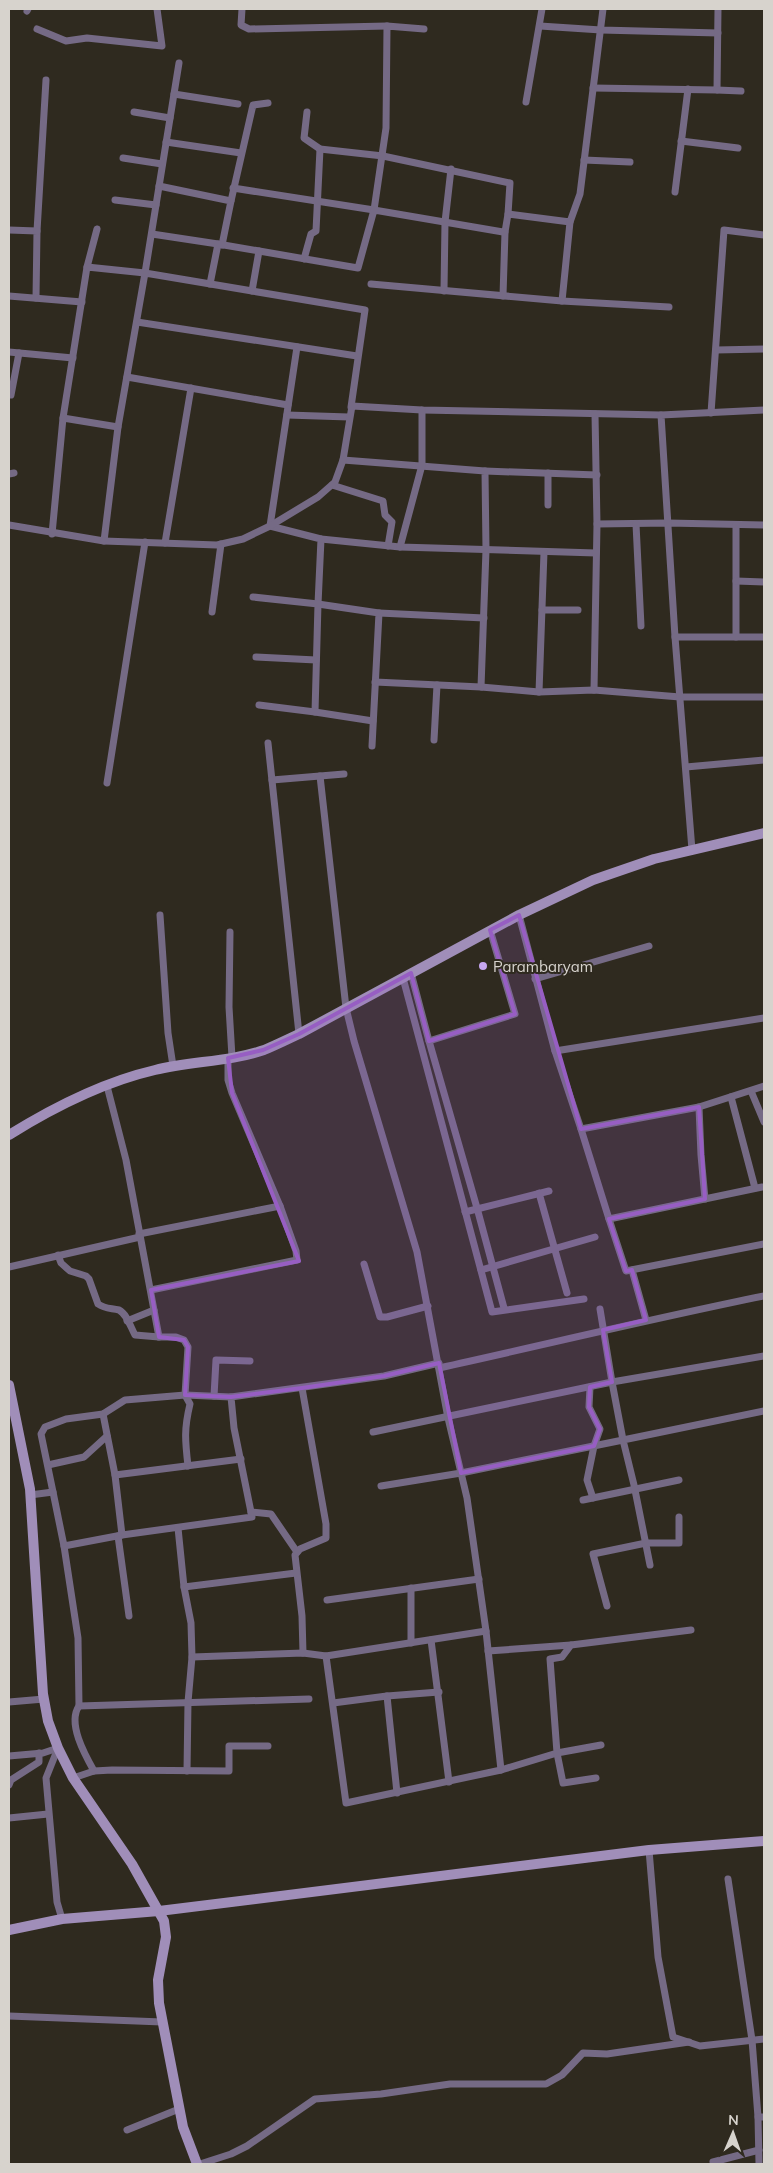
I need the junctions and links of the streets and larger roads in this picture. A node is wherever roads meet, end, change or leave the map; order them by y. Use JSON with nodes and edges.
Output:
{"nodes":[{"id":1,"x":157,"y":9,"type":"edge"},
{"id":2,"x":242,"y":9,"type":"edge"},
{"id":3,"x":542,"y":9,"type":"edge"},
{"id":4,"x":603,"y":9,"type":"edge"},
{"id":5,"x":718,"y":9,"type":"edge"},
{"id":6,"x":387,"y":26,"type":"junction"},
{"id":7,"x":540,"y":26,"type":"junction"},
{"id":8,"x":37,"y":29,"type":"dead end"},
{"id":9,"x":424,"y":29,"type":"dead end"},
{"id":10,"x":601,"y":30,"type":"junction"},
{"id":11,"x":718,"y":33,"type":"junction"},
{"id":12,"x":179,"y":63,"type":"dead end"},
{"id":13,"x":46,"y":80,"type":"dead end"},
{"id":14,"x":593,"y":88,"type":"junction"},
{"id":15,"x":688,"y":89,"type":"junction"},
{"id":16,"x":717,"y":90,"type":"junction"},
{"id":17,"x":741,"y":91,"type":"dead end"},
{"id":18,"x":174,"y":94,"type":"junction"},
{"id":19,"x":526,"y":102,"type":"dead end"},
{"id":20,"x":268,"y":103,"type":"dead end"},
{"id":21,"x":238,"y":104,"type":"dead end"},
{"id":22,"x":134,"y":112,"type":"dead end"},
{"id":23,"x":307,"y":112,"type":"dead end"},
{"id":24,"x":170,"y":118,"type":"junction"},
{"id":25,"x":166,"y":142,"type":"junction"},
{"id":26,"x":681,"y":142,"type":"junction"},
{"id":27,"x":738,"y":148,"type":"dead end"},
{"id":28,"x":320,"y":149,"type":"junction"},
{"id":29,"x":241,"y":153,"type":"junction"},
{"id":30,"x":383,"y":156,"type":"junction"},
{"id":31,"x":122,"y":158,"type":"dead end"},
{"id":32,"x":584,"y":160,"type":"junction"},
{"id":33,"x":630,"y":162,"type":"dead end"},
{"id":34,"x":162,"y":164,"type":"junction"},
{"id":35,"x":451,"y":169,"type":"junction"},
{"id":36,"x":159,"y":186,"type":"junction"},
{"id":37,"x":233,"y":188,"type":"junction"},
{"id":38,"x":675,"y":192,"type":"dead end"},
{"id":39,"x":116,"y":200,"type":"dead end"},
{"id":40,"x":231,"y":201,"type":"junction"},
{"id":41,"x":319,"y":201,"type":"junction"},
{"id":42,"x":156,"y":205,"type":"junction"},
{"id":43,"x":374,"y":210,"type":"junction"},
{"id":44,"x":508,"y":214,"type":"junction"},
{"id":45,"x":446,"y":222,"type":"junction"},
{"id":46,"x":570,"y":222,"type":"junction"},
{"id":47,"x":97,"y":229,"type":"dead end"},
{"id":48,"x":9,"y":230,"type":"edge"},
{"id":49,"x":37,"y":231,"type":"junction"},
{"id":50,"x":505,"y":232,"type":"junction"},
{"id":51,"x":152,"y":234,"type":"junction"},
{"id":52,"x":764,"y":235,"type":"edge"},
{"id":53,"x":220,"y":244,"type":"junction"},
{"id":54,"x":259,"y":251,"type":"junction"},
{"id":55,"x":304,"y":259,"type":"junction"},
{"id":56,"x":87,"y":267,"type":"junction"},
{"id":57,"x":145,"y":273,"type":"junction"},
{"id":58,"x":210,"y":284,"type":"junction"},
{"id":59,"x":371,"y":284,"type":"dead end"},
{"id":60,"x":252,"y":291,"type":"junction"},
{"id":61,"x":444,"y":291,"type":"junction"},
{"id":62,"x":9,"y":296,"type":"edge"},
{"id":63,"x":503,"y":296,"type":"junction"},
{"id":64,"x":36,"y":298,"type":"junction"},
{"id":65,"x":562,"y":301,"type":"junction"},
{"id":66,"x":82,"y":302,"type":"junction"},
{"id":67,"x":669,"y":307,"type":"dead end"},
{"id":68,"x":137,"y":322,"type":"junction"},
{"id":69,"x":297,"y":347,"type":"junction"},
{"id":70,"x":764,"y":349,"type":"edge"},
{"id":71,"x":716,"y":350,"type":"junction"},
{"id":72,"x":9,"y":352,"type":"edge"},
{"id":73,"x":19,"y":353,"type":"junction"},
{"id":74,"x":357,"y":356,"type":"junction"},
{"id":75,"x":73,"y":358,"type":"junction"},
{"id":76,"x":127,"y":377,"type":"junction"},
{"id":77,"x":191,"y":388,"type":"junction"},
{"id":78,"x":9,"y":395,"type":"edge"},
{"id":79,"x":288,"y":405,"type":"junction"},
{"id":80,"x":351,"y":407,"type":"junction"},
{"id":81,"x":422,"y":410,"type":"junction"},
{"id":82,"x":764,"y":410,"type":"edge"},
{"id":83,"x":711,"y":413,"type":"junction"},
{"id":84,"x":595,"y":414,"type":"junction"},
{"id":85,"x":287,"y":415,"type":"junction"},
{"id":86,"x":662,"y":416,"type":"junction"},
{"id":87,"x":349,"y":417,"type":"junction"},
{"id":88,"x":63,"y":418,"type":"junction"},
{"id":89,"x":118,"y":427,"type":"junction"},
{"id":90,"x":343,"y":460,"type":"junction"},
{"id":91,"x":422,"y":465,"type":"junction"},
{"id":92,"x":486,"y":471,"type":"junction"},
{"id":93,"x":548,"y":473,"type":"junction"},
{"id":94,"x":597,"y":475,"type":"junction"},
{"id":95,"x":332,"y":485,"type":"junction"},
{"id":96,"x":548,"y":505,"type":"dead end"},
{"id":97,"x":668,"y":523,"type":"junction"},
{"id":98,"x":597,"y":524,"type":"junction"},
{"id":99,"x":636,"y":524,"type":"junction"},
{"id":100,"x":736,"y":525,"type":"junction"},
{"id":101,"x":9,"y":526,"type":"edge"},
{"id":102,"x":270,"y":526,"type":"junction"},
{"id":103,"x":764,"y":526,"type":"edge"},
{"id":104,"x":52,"y":534,"type":"junction"},
{"id":105,"x":321,"y":539,"type":"junction"},
{"id":106,"x":104,"y":541,"type":"junction"},
{"id":107,"x":145,"y":542,"type":"junction"},
{"id":108,"x":165,"y":543,"type":"junction"},
{"id":109,"x":221,"y":544,"type":"junction"},
{"id":110,"x":388,"y":546,"type":"junction"},
{"id":111,"x":400,"y":547,"type":"junction"},
{"id":112,"x":486,"y":550,"type":"junction"},
{"id":113,"x":544,"y":552,"type":"junction"},
{"id":114,"x":596,"y":553,"type":"junction"},
{"id":115,"x":736,"y":581,"type":"junction"},
{"id":116,"x":764,"y":582,"type":"edge"},
{"id":117,"x":253,"y":597,"type":"dead end"},
{"id":118,"x":318,"y":604,"type":"junction"},
{"id":119,"x":542,"y":610,"type":"junction"},
{"id":120,"x":578,"y":610,"type":"dead end"},
{"id":121,"x":212,"y":612,"type":"dead end"},
{"id":122,"x":379,"y":614,"type":"junction"},
{"id":123,"x":484,"y":618,"type":"junction"},
{"id":124,"x":641,"y":626,"type":"dead end"},
{"id":125,"x":736,"y":637,"type":"junction"},
{"id":126,"x":764,"y":637,"type":"edge"},
{"id":127,"x":676,"y":638,"type":"junction"},
{"id":128,"x":256,"y":657,"type":"dead end"},
{"id":129,"x":316,"y":660,"type":"junction"},
{"id":130,"x":374,"y":682,"type":"junction"},
{"id":131,"x":437,"y":685,"type":"junction"},
{"id":132,"x":480,"y":687,"type":"junction"},
{"id":133,"x":594,"y":690,"type":"junction"},
{"id":134,"x":539,"y":692,"type":"junction"},
{"id":135,"x":680,"y":697,"type":"junction"},
{"id":136,"x":764,"y":698,"type":"edge"},
{"id":137,"x":259,"y":706,"type":"dead end"},
{"id":138,"x":314,"y":712,"type":"junction"},
{"id":139,"x":373,"y":721,"type":"junction"},
{"id":140,"x":434,"y":740,"type":"dead end"},
{"id":141,"x":268,"y":743,"type":"dead end"},
{"id":142,"x":372,"y":746,"type":"dead end"},
{"id":143,"x":764,"y":760,"type":"edge"},
{"id":144,"x":686,"y":767,"type":"junction"},
{"id":145,"x":344,"y":774,"type":"dead end"},
{"id":146,"x":320,"y":776,"type":"junction"},
{"id":147,"x":272,"y":780,"type":"junction"},
{"id":148,"x":107,"y":783,"type":"dead end"},
{"id":149,"x":764,"y":833,"type":"edge"},
{"id":150,"x":692,"y":850,"type":"junction"},
{"id":151,"x":519,"y":914,"type":"junction"},
{"id":152,"x":160,"y":915,"type":"dead end"},
{"id":153,"x":490,"y":930,"type":"junction"},
{"id":154,"x":230,"y":932,"type":"dead end"},
{"id":155,"x":649,"y":946,"type":"dead end"},
{"id":156,"x":407,"y":976,"type":"junction"},
{"id":157,"x":535,"y":979,"type":"junction"},
{"id":158,"x":346,"y":1008,"type":"junction"},
{"id":159,"x":764,"y":1018,"type":"edge"},
{"id":160,"x":299,"y":1034,"type":"junction"},
{"id":161,"x":428,"y":1041,"type":"junction"},
{"id":162,"x":555,"y":1051,"type":"junction"},
{"id":163,"x":230,"y":1058,"type":"junction"},
{"id":164,"x":173,"y":1066,"type":"junction"},
{"id":165,"x":107,"y":1086,"type":"junction"},
{"id":166,"x":764,"y":1086,"type":"edge"},
{"id":167,"x":751,"y":1091,"type":"junction"},
{"id":168,"x":731,"y":1097,"type":"junction"},
{"id":169,"x":699,"y":1106,"type":"junction"},
{"id":170,"x":764,"y":1122,"type":"edge"},
{"id":171,"x":581,"y":1129,"type":"junction"},
{"id":172,"x":9,"y":1135,"type":"edge"},
{"id":173,"x":549,"y":1191,"type":"dead end"},
{"id":174,"x":539,"y":1193,"type":"junction"},
{"id":175,"x":705,"y":1199,"type":"junction"},
{"id":176,"x":280,"y":1206,"type":"junction"},
{"id":177,"x":477,"y":1208,"type":"junction"},
{"id":178,"x":465,"y":1212,"type":"junction"},
{"id":179,"x":609,"y":1219,"type":"junction"},
{"id":180,"x":140,"y":1235,"type":"junction"},
{"id":181,"x":596,"y":1237,"type":"dead end"},
{"id":182,"x":764,"y":1244,"type":"edge"},
{"id":183,"x":554,"y":1248,"type":"junction"},
{"id":184,"x":58,"y":1256,"type":"junction"},
{"id":185,"x":364,"y":1264,"type":"dead end"},
{"id":186,"x":9,"y":1266,"type":"edge"},
{"id":187,"x":492,"y":1267,"type":"junction"},
{"id":188,"x":481,"y":1270,"type":"junction"},
{"id":189,"x":632,"y":1270,"type":"junction"},
{"id":190,"x":150,"y":1290,"type":"junction"},
{"id":191,"x":567,"y":1293,"type":"dead end"},
{"id":192,"x":764,"y":1296,"type":"edge"},
{"id":193,"x":584,"y":1299,"type":"dead end"},
{"id":194,"x":428,"y":1306,"type":"junction"},
{"id":195,"x":504,"y":1308,"type":"dead end"},
{"id":196,"x":600,"y":1309,"type":"dead end"},
{"id":197,"x":154,"y":1310,"type":"junction"},
{"id":198,"x":646,"y":1320,"type":"junction"},
{"id":199,"x":127,"y":1321,"type":"junction"},
{"id":200,"x":603,"y":1330,"type":"junction"},
{"id":201,"x":159,"y":1337,"type":"junction"},
{"id":202,"x":764,"y":1356,"type":"edge"},
{"id":203,"x":250,"y":1361,"type":"dead end"},
{"id":204,"x":439,"y":1365,"type":"junction"},
{"id":205,"x":612,"y":1382,"type":"junction"},
{"id":206,"x":590,"y":1387,"type":"junction"},
{"id":207,"x":302,"y":1388,"type":"junction"},
{"id":208,"x":9,"y":1392,"type":"edge"},
{"id":209,"x":185,"y":1395,"type":"junction"},
{"id":210,"x":214,"y":1396,"type":"junction"},
{"id":211,"x":231,"y":1397,"type":"junction"},
{"id":212,"x":764,"y":1411,"type":"edge"},
{"id":213,"x":103,"y":1414,"type":"junction"},
{"id":214,"x":448,"y":1418,"type":"junction"},
{"id":215,"x":373,"y":1432,"type":"dead end"},
{"id":216,"x":107,"y":1436,"type":"junction"},
{"id":217,"x":623,"y":1440,"type":"junction"},
{"id":218,"x":594,"y":1446,"type":"junction"},
{"id":219,"x":241,"y":1459,"type":"junction"},
{"id":220,"x":48,"y":1465,"type":"junction"},
{"id":221,"x":188,"y":1466,"type":"junction"},
{"id":222,"x":461,"y":1473,"type":"junction"},
{"id":223,"x":115,"y":1475,"type":"junction"},
{"id":224,"x":679,"y":1480,"type":"dead end"},
{"id":225,"x":381,"y":1486,"type":"dead end"},
{"id":226,"x":635,"y":1489,"type":"junction"},
{"id":227,"x":53,"y":1492,"type":"junction"},
{"id":228,"x":30,"y":1495,"type":"junction"},
{"id":229,"x":593,"y":1498,"type":"junction"},
{"id":230,"x":583,"y":1500,"type":"dead end"},
{"id":231,"x":251,"y":1512,"type":"junction"},
{"id":232,"x":679,"y":1517,"type":"dead end"},
{"id":233,"x":178,"y":1528,"type":"junction"},
{"id":234,"x":120,"y":1536,"type":"junction"},
{"id":235,"x":646,"y":1543,"type":"junction"},
{"id":236,"x":64,"y":1546,"type":"junction"},
{"id":237,"x":297,"y":1552,"type":"junction"},
{"id":238,"x":650,"y":1565,"type":"dead end"},
{"id":239,"x":296,"y":1573,"type":"junction"},
{"id":240,"x":479,"y":1579,"type":"junction"},
{"id":241,"x":184,"y":1587,"type":"junction"},
{"id":242,"x":412,"y":1588,"type":"junction"},
{"id":243,"x":327,"y":1600,"type":"dead end"},
{"id":244,"x":607,"y":1606,"type":"dead end"},
{"id":245,"x":129,"y":1616,"type":"dead end"},
{"id":246,"x":690,"y":1630,"type":"dead end"},
{"id":247,"x":486,"y":1631,"type":"junction"},
{"id":248,"x":430,"y":1640,"type":"junction"},
{"id":249,"x":410,"y":1643,"type":"junction"},
{"id":250,"x":571,"y":1644,"type":"junction"},
{"id":251,"x":488,"y":1651,"type":"junction"},
{"id":252,"x":303,"y":1653,"type":"junction"},
{"id":253,"x":326,"y":1656,"type":"junction"},
{"id":254,"x":192,"y":1657,"type":"junction"},
{"id":255,"x":438,"y":1692,"type":"junction"},
{"id":256,"x":387,"y":1696,"type":"junction"},
{"id":257,"x":310,"y":1698,"type":"dead end"},
{"id":258,"x":44,"y":1699,"type":"junction"},
{"id":259,"x":9,"y":1702,"type":"edge"},
{"id":260,"x":188,"y":1702,"type":"junction"},
{"id":261,"x":333,"y":1703,"type":"junction"},
{"id":262,"x":79,"y":1706,"type":"junction"},
{"id":263,"x":601,"y":1745,"type":"dead end"},
{"id":264,"x":268,"y":1746,"type":"dead end"},
{"id":265,"x":58,"y":1748,"type":"junction"},
{"id":266,"x":39,"y":1753,"type":"junction"},
{"id":267,"x":557,"y":1753,"type":"junction"},
{"id":268,"x":9,"y":1756,"type":"edge"},
{"id":269,"x":501,"y":1770,"type":"junction"},
{"id":270,"x":187,"y":1771,"type":"junction"},
{"id":271,"x":94,"y":1772,"type":"junction"},
{"id":272,"x":73,"y":1778,"type":"junction"},
{"id":273,"x":596,"y":1778,"type":"dead end"},
{"id":274,"x":448,"y":1782,"type":"junction"},
{"id":275,"x":9,"y":1785,"type":"edge"},
{"id":276,"x":397,"y":1793,"type":"junction"},
{"id":277,"x":48,"y":1814,"type":"junction"},
{"id":278,"x":9,"y":1818,"type":"edge"},
{"id":279,"x":764,"y":1841,"type":"edge"},
{"id":280,"x":649,"y":1850,"type":"junction"},
{"id":281,"x":728,"y":1879,"type":"dead end"},
{"id":282,"x":159,"y":1911,"type":"junction"},
{"id":283,"x":62,"y":1919,"type":"junction"},
{"id":284,"x":9,"y":1930,"type":"edge"},
{"id":285,"x":9,"y":2016,"type":"edge"},
{"id":286,"x":162,"y":2022,"type":"junction"},
{"id":287,"x":764,"y":2039,"type":"edge"},
{"id":288,"x":752,"y":2040,"type":"junction"},
{"id":289,"x":689,"y":2042,"type":"junction"},
{"id":290,"x":179,"y":2109,"type":"junction"},
{"id":291,"x":761,"y":2117,"type":"edge"},
{"id":292,"x":127,"y":2130,"type":"dead end"},
{"id":293,"x":759,"y":2150,"type":"junction"},
{"id":294,"x":712,"y":2162,"type":"dead end"},
{"id":295,"x":198,"y":2164,"type":"edge"},
{"id":296,"x":759,"y":2164,"type":"edge"}],
"edges":[{"from":1,"to":8,"type":"street"},
{"from":2,"to":6,"type":"street"},
{"from":3,"to":7,"type":"street"},
{"from":4,"to":10,"type":"street"},
{"from":5,"to":11,"type":"street"},
{"from":6,"to":9,"type":"street"},
{"from":6,"to":30,"type":"street"},
{"from":7,"to":10,"type":"street"},
{"from":7,"to":19,"type":"street"},
{"from":10,"to":11,"type":"street"},
{"from":10,"to":14,"type":"street"},
{"from":11,"to":16,"type":"street"},
{"from":12,"to":18,"type":"street"},
{"from":13,"to":49,"type":"street"},
{"from":14,"to":15,"type":"street"},
{"from":14,"to":32,"type":"street"},
{"from":15,"to":16,"type":"street"},
{"from":15,"to":26,"type":"street"},
{"from":16,"to":17,"type":"street"},
{"from":18,"to":21,"type":"street"},
{"from":18,"to":24,"type":"street"},
{"from":20,"to":29,"type":"street"},
{"from":22,"to":24,"type":"street"},
{"from":23,"to":28,"type":"street"},
{"from":24,"to":25,"type":"street"},
{"from":25,"to":29,"type":"street"},
{"from":25,"to":34,"type":"street"},
{"from":26,"to":27,"type":"street"},
{"from":26,"to":38,"type":"street"},
{"from":28,"to":30,"type":"street"},
{"from":28,"to":41,"type":"street"},
{"from":29,"to":37,"type":"street"},
{"from":30,"to":35,"type":"street"},
{"from":30,"to":43,"type":"street"},
{"from":31,"to":34,"type":"street"},
{"from":32,"to":33,"type":"street"},
{"from":32,"to":46,"type":"street"},
{"from":34,"to":36,"type":"street"},
{"from":35,"to":44,"type":"street"},
{"from":35,"to":45,"type":"street"},
{"from":36,"to":40,"type":"street"},
{"from":36,"to":42,"type":"street"},
{"from":37,"to":40,"type":"street"},
{"from":37,"to":41,"type":"street"},
{"from":39,"to":42,"type":"street"},
{"from":40,"to":53,"type":"street"},
{"from":41,"to":43,"type":"street"},
{"from":41,"to":55,"type":"street"},
{"from":42,"to":51,"type":"street"},
{"from":43,"to":45,"type":"street"},
{"from":43,"to":55,"type":"street"},
{"from":44,"to":46,"type":"street"},
{"from":44,"to":50,"type":"street"},
{"from":45,"to":50,"type":"street"},
{"from":45,"to":61,"type":"street"},
{"from":46,"to":65,"type":"street"},
{"from":47,"to":56,"type":"street"},
{"from":48,"to":49,"type":"street"},
{"from":49,"to":64,"type":"street"},
{"from":50,"to":63,"type":"street"},
{"from":51,"to":53,"type":"street"},
{"from":51,"to":57,"type":"street"},
{"from":52,"to":71,"type":"street"},
{"from":53,"to":54,"type":"street"},
{"from":53,"to":58,"type":"street"},
{"from":54,"to":55,"type":"street"},
{"from":54,"to":60,"type":"street"},
{"from":56,"to":57,"type":"street"},
{"from":56,"to":66,"type":"street"},
{"from":57,"to":58,"type":"street"},
{"from":57,"to":68,"type":"street"},
{"from":58,"to":60,"type":"street"},
{"from":59,"to":61,"type":"street"},
{"from":60,"to":74,"type":"street"},
{"from":61,"to":63,"type":"street"},
{"from":62,"to":64,"type":"street"},
{"from":63,"to":65,"type":"street"},
{"from":64,"to":66,"type":"street"},
{"from":65,"to":67,"type":"street"},
{"from":66,"to":75,"type":"street"},
{"from":68,"to":69,"type":"street"},
{"from":68,"to":76,"type":"street"},
{"from":69,"to":74,"type":"street"},
{"from":69,"to":79,"type":"street"},
{"from":70,"to":71,"type":"street"},
{"from":71,"to":83,"type":"street"},
{"from":72,"to":73,"type":"street"},
{"from":73,"to":75,"type":"street"},
{"from":73,"to":78,"type":"street"},
{"from":74,"to":80,"type":"street"},
{"from":75,"to":88,"type":"street"},
{"from":76,"to":77,"type":"street"},
{"from":76,"to":89,"type":"street"},
{"from":77,"to":79,"type":"street"},
{"from":77,"to":108,"type":"street"},
{"from":79,"to":85,"type":"street"},
{"from":80,"to":81,"type":"street"},
{"from":80,"to":87,"type":"street"},
{"from":81,"to":84,"type":"street"},
{"from":81,"to":91,"type":"street"},
{"from":82,"to":83,"type":"street"},
{"from":83,"to":86,"type":"street"},
{"from":84,"to":86,"type":"street"},
{"from":84,"to":94,"type":"street"},
{"from":85,"to":87,"type":"street"},
{"from":85,"to":102,"type":"street"},
{"from":86,"to":97,"type":"street"},
{"from":87,"to":90,"type":"street"},
{"from":88,"to":89,"type":"street"},
{"from":88,"to":104,"type":"street"},
{"from":89,"to":106,"type":"street"},
{"from":90,"to":91,"type":"street"},
{"from":90,"to":95,"type":"street"},
{"from":91,"to":92,"type":"street"},
{"from":91,"to":111,"type":"street"},
{"from":92,"to":93,"type":"street"},
{"from":92,"to":112,"type":"street"},
{"from":93,"to":94,"type":"street"},
{"from":93,"to":96,"type":"street"},
{"from":94,"to":98,"type":"street"},
{"from":95,"to":102,"type":"street"},
{"from":95,"to":110,"type":"street"},
{"from":97,"to":99,"type":"street"},
{"from":97,"to":100,"type":"street"},
{"from":97,"to":127,"type":"street"},
{"from":98,"to":99,"type":"street"},
{"from":98,"to":114,"type":"street"},
{"from":99,"to":124,"type":"street"},
{"from":100,"to":103,"type":"street"},
{"from":100,"to":115,"type":"street"},
{"from":101,"to":104,"type":"street"},
{"from":102,"to":105,"type":"street"},
{"from":102,"to":109,"type":"street"},
{"from":104,"to":106,"type":"street"},
{"from":105,"to":110,"type":"street"},
{"from":105,"to":118,"type":"street"},
{"from":106,"to":107,"type":"street"},
{"from":107,"to":108,"type":"street"},
{"from":107,"to":148,"type":"street"},
{"from":108,"to":109,"type":"street"},
{"from":109,"to":121,"type":"street"},
{"from":110,"to":111,"type":"street"},
{"from":111,"to":112,"type":"street"},
{"from":112,"to":113,"type":"street"},
{"from":112,"to":123,"type":"street"},
{"from":113,"to":114,"type":"street"},
{"from":113,"to":119,"type":"street"},
{"from":114,"to":133,"type":"street"},
{"from":115,"to":116,"type":"street"},
{"from":115,"to":125,"type":"street"},
{"from":117,"to":118,"type":"street"},
{"from":118,"to":122,"type":"street"},
{"from":118,"to":129,"type":"street"},
{"from":119,"to":120,"type":"street"},
{"from":119,"to":134,"type":"street"},
{"from":122,"to":123,"type":"street"},
{"from":122,"to":130,"type":"street"},
{"from":123,"to":132,"type":"street"},
{"from":125,"to":126,"type":"street"},
{"from":125,"to":127,"type":"street"},
{"from":127,"to":135,"type":"street"},
{"from":128,"to":129,"type":"street"},
{"from":129,"to":138,"type":"street"},
{"from":130,"to":131,"type":"street"},
{"from":130,"to":139,"type":"street"},
{"from":131,"to":132,"type":"street"},
{"from":131,"to":140,"type":"street"},
{"from":132,"to":134,"type":"street"},
{"from":133,"to":134,"type":"street"},
{"from":133,"to":135,"type":"street"},
{"from":135,"to":136,"type":"street"},
{"from":135,"to":144,"type":"street"},
{"from":137,"to":138,"type":"street"},
{"from":138,"to":139,"type":"street"},
{"from":139,"to":142,"type":"street"},
{"from":141,"to":147,"type":"street"},
{"from":143,"to":144,"type":"street"},
{"from":144,"to":150,"type":"street"},
{"from":145,"to":146,"type":"street"},
{"from":146,"to":147,"type":"street"},
{"from":146,"to":158,"type":"street"},
{"from":147,"to":160,"type":"street"},
{"from":149,"to":150,"type":"street"},
{"from":150,"to":151,"type":"street"},
{"from":151,"to":153,"type":"street"},
{"from":151,"to":157,"type":"street"},
{"from":152,"to":164,"type":"street"},
{"from":153,"to":156,"type":"street"},
{"from":153,"to":161,"type":"street"},
{"from":154,"to":163,"type":"street"},
{"from":155,"to":157,"type":"street"},
{"from":156,"to":158,"type":"street"},
{"from":156,"to":161,"type":"street"},
{"from":156,"to":178,"type":"street"},
{"from":157,"to":162,"type":"street"},
{"from":158,"to":160,"type":"street"},
{"from":158,"to":194,"type":"street"},
{"from":159,"to":162,"type":"street"},
{"from":160,"to":163,"type":"street"},
{"from":161,"to":177,"type":"street"},
{"from":162,"to":171,"type":"street"},
{"from":163,"to":164,"type":"street"},
{"from":163,"to":176,"type":"street"},
{"from":164,"to":165,"type":"street"},
{"from":165,"to":172,"type":"street"},
{"from":165,"to":180,"type":"street"},
{"from":166,"to":167,"type":"street"},
{"from":167,"to":168,"type":"street"},
{"from":167,"to":170,"type":"street"},
{"from":168,"to":169,"type":"street"},
{"from":168,"to":175,"type":"street"},
{"from":169,"to":171,"type":"street"},
{"from":169,"to":175,"type":"street"},
{"from":171,"to":179,"type":"street"},
{"from":173,"to":174,"type":"street"},
{"from":174,"to":177,"type":"street"},
{"from":174,"to":183,"type":"street"},
{"from":175,"to":179,"type":"street"},
{"from":176,"to":180,"type":"street"},
{"from":176,"to":190,"type":"street"},
{"from":177,"to":178,"type":"street"},
{"from":177,"to":187,"type":"street"},
{"from":178,"to":188,"type":"street"},
{"from":179,"to":189,"type":"street"},
{"from":180,"to":184,"type":"street"},
{"from":180,"to":190,"type":"street"},
{"from":181,"to":183,"type":"street"},
{"from":182,"to":189,"type":"street"},
{"from":183,"to":187,"type":"street"},
{"from":183,"to":191,"type":"street"},
{"from":184,"to":186,"type":"street"},
{"from":184,"to":199,"type":"street"},
{"from":185,"to":194,"type":"street"},
{"from":187,"to":188,"type":"street"},
{"from":187,"to":195,"type":"street"},
{"from":188,"to":193,"type":"street"},
{"from":189,"to":198,"type":"street"},
{"from":190,"to":197,"type":"street"},
{"from":192,"to":198,"type":"street"},
{"from":194,"to":204,"type":"street"},
{"from":196,"to":200,"type":"street"},
{"from":197,"to":199,"type":"street"},
{"from":197,"to":201,"type":"street"},
{"from":198,"to":200,"type":"street"},
{"from":199,"to":201,"type":"street"},
{"from":200,"to":204,"type":"street"},
{"from":200,"to":205,"type":"street"},
{"from":201,"to":209,"type":"street"},
{"from":202,"to":205,"type":"street"},
{"from":203,"to":210,"type":"street"},
{"from":204,"to":207,"type":"street"},
{"from":204,"to":214,"type":"street"},
{"from":205,"to":206,"type":"street"},
{"from":205,"to":217,"type":"street"},
{"from":206,"to":214,"type":"street"},
{"from":206,"to":218,"type":"street"},
{"from":207,"to":211,"type":"street"},
{"from":207,"to":237,"type":"street"},
{"from":208,"to":228,"type":"street"},
{"from":209,"to":210,"type":"street"},
{"from":209,"to":213,"type":"street"},
{"from":209,"to":221,"type":"street"},
{"from":210,"to":211,"type":"street"},
{"from":211,"to":219,"type":"street"},
{"from":212,"to":217,"type":"street"},
{"from":213,"to":216,"type":"street"},
{"from":213,"to":220,"type":"street"},
{"from":214,"to":215,"type":"street"},
{"from":214,"to":222,"type":"street"},
{"from":216,"to":220,"type":"street"},
{"from":216,"to":223,"type":"street"},
{"from":217,"to":218,"type":"street"},
{"from":217,"to":226,"type":"street"},
{"from":218,"to":222,"type":"street"},
{"from":218,"to":229,"type":"street"},
{"from":219,"to":221,"type":"street"},
{"from":219,"to":231,"type":"street"},
{"from":220,"to":227,"type":"street"},
{"from":221,"to":223,"type":"street"},
{"from":222,"to":225,"type":"street"},
{"from":222,"to":240,"type":"street"},
{"from":223,"to":234,"type":"street"},
{"from":224,"to":226,"type":"street"},
{"from":226,"to":229,"type":"street"},
{"from":226,"to":235,"type":"street"},
{"from":227,"to":228,"type":"street"},
{"from":227,"to":236,"type":"street"},
{"from":228,"to":258,"type":"street"},
{"from":229,"to":230,"type":"street"},
{"from":231,"to":233,"type":"street"},
{"from":231,"to":237,"type":"street"},
{"from":232,"to":235,"type":"street"},
{"from":233,"to":234,"type":"street"},
{"from":233,"to":241,"type":"street"},
{"from":234,"to":236,"type":"street"},
{"from":234,"to":245,"type":"street"},
{"from":235,"to":238,"type":"street"},
{"from":235,"to":244,"type":"street"},
{"from":236,"to":262,"type":"street"},
{"from":237,"to":239,"type":"street"},
{"from":239,"to":241,"type":"street"},
{"from":239,"to":252,"type":"street"},
{"from":240,"to":242,"type":"street"},
{"from":240,"to":247,"type":"street"},
{"from":241,"to":254,"type":"street"},
{"from":242,"to":243,"type":"street"},
{"from":242,"to":249,"type":"street"},
{"from":246,"to":250,"type":"street"},
{"from":247,"to":248,"type":"street"},
{"from":247,"to":251,"type":"street"},
{"from":248,"to":249,"type":"street"},
{"from":248,"to":255,"type":"street"},
{"from":249,"to":253,"type":"street"},
{"from":250,"to":251,"type":"street"},
{"from":250,"to":267,"type":"street"},
{"from":251,"to":269,"type":"street"},
{"from":252,"to":253,"type":"street"},
{"from":252,"to":254,"type":"street"},
{"from":253,"to":261,"type":"street"},
{"from":254,"to":260,"type":"street"},
{"from":255,"to":256,"type":"street"},
{"from":255,"to":274,"type":"street"},
{"from":256,"to":261,"type":"street"},
{"from":256,"to":276,"type":"street"},
{"from":257,"to":260,"type":"street"},
{"from":258,"to":259,"type":"street"},
{"from":258,"to":265,"type":"street"},
{"from":260,"to":262,"type":"street"},
{"from":260,"to":270,"type":"street"},
{"from":261,"to":276,"type":"street"},
{"from":262,"to":271,"type":"street"},
{"from":263,"to":267,"type":"street"},
{"from":264,"to":270,"type":"street"},
{"from":265,"to":266,"type":"street"},
{"from":265,"to":272,"type":"street"},
{"from":265,"to":277,"type":"street"},
{"from":266,"to":268,"type":"street"},
{"from":266,"to":275,"type":"street"},
{"from":267,"to":269,"type":"street"},
{"from":267,"to":273,"type":"street"},
{"from":269,"to":274,"type":"street"},
{"from":270,"to":271,"type":"street"},
{"from":271,"to":272,"type":"street"},
{"from":272,"to":282,"type":"street"},
{"from":274,"to":276,"type":"street"},
{"from":277,"to":278,"type":"street"},
{"from":277,"to":283,"type":"street"},
{"from":279,"to":280,"type":"street"},
{"from":280,"to":282,"type":"street"},
{"from":280,"to":289,"type":"street"},
{"from":281,"to":288,"type":"street"},
{"from":282,"to":283,"type":"street"},
{"from":282,"to":286,"type":"street"},
{"from":283,"to":284,"type":"street"},
{"from":285,"to":286,"type":"street"},
{"from":286,"to":290,"type":"street"},
{"from":287,"to":288,"type":"street"},
{"from":288,"to":289,"type":"street"},
{"from":288,"to":291,"type":"street"},
{"from":289,"to":295,"type":"street"},
{"from":290,"to":292,"type":"street"},
{"from":290,"to":295,"type":"street"},
{"from":291,"to":293,"type":"street"},
{"from":293,"to":294,"type":"street"},
{"from":293,"to":296,"type":"street"}]}
